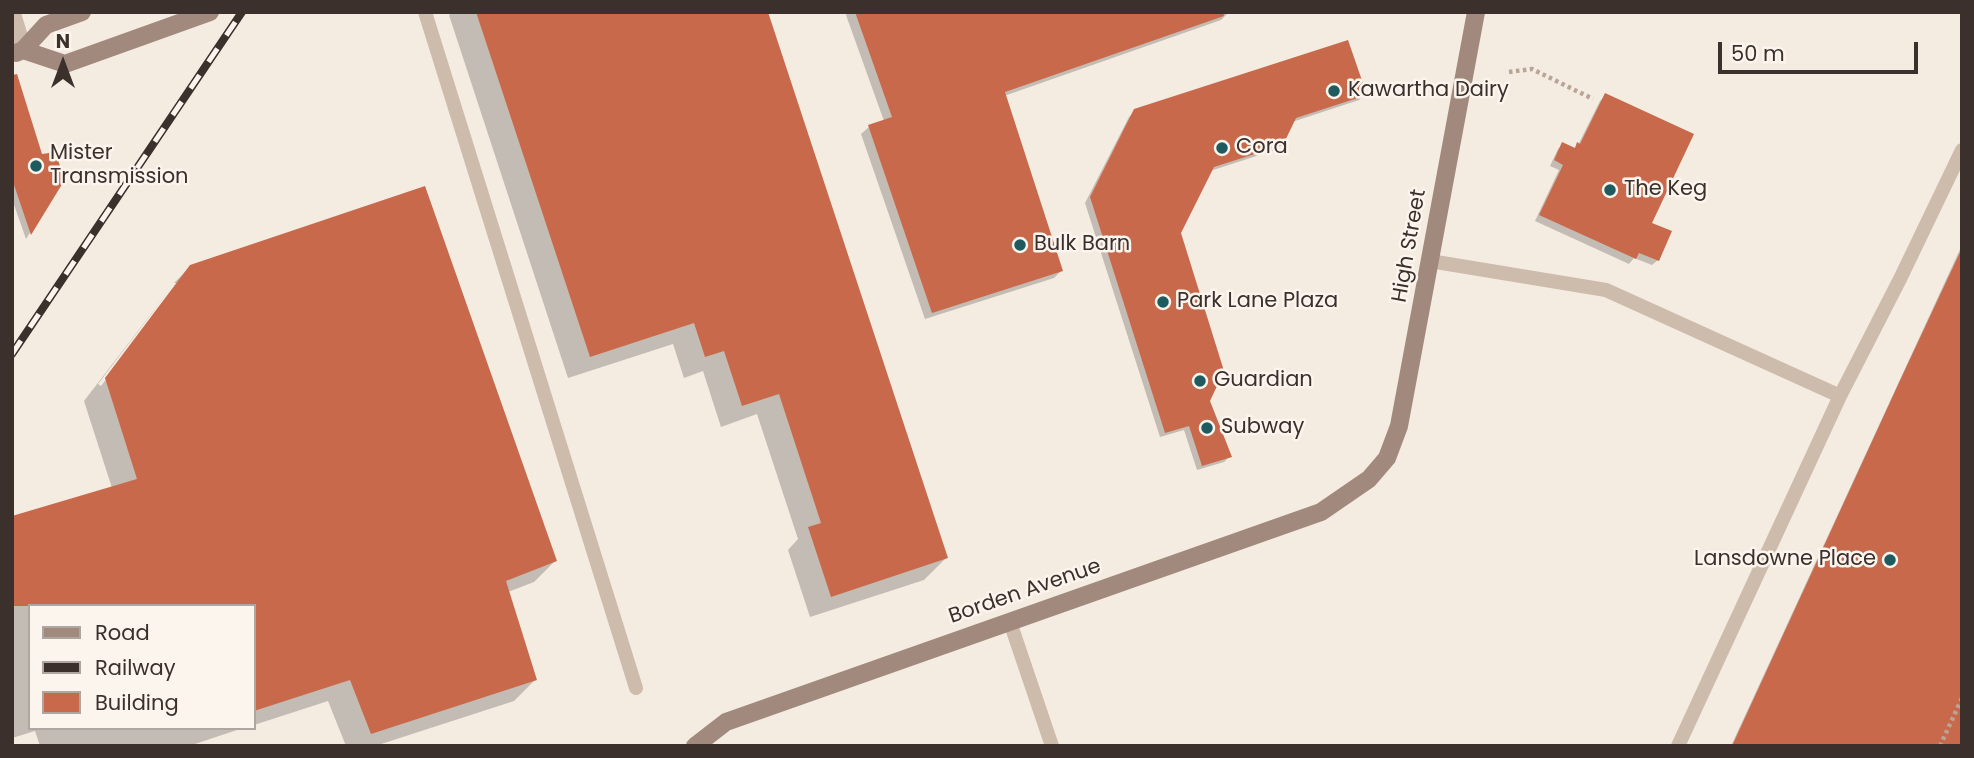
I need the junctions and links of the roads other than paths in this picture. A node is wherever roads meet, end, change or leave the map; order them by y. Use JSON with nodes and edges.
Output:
{"nodes":[{"id":1,"x":82,"y":12,"type":"edge"},
{"id":2,"x":210,"y":12,"type":"edge"},
{"id":3,"x":425,"y":12,"type":"edge"},
{"id":4,"x":1476,"y":12,"type":"edge"},
{"id":5,"x":12,"y":14,"type":"edge"},
{"id":6,"x":18,"y":52,"type":"edge"},
{"id":7,"x":1962,"y":150,"type":"edge"},
{"id":8,"x":1430,"y":261,"type":"junction"},
{"id":9,"x":1840,"y":396,"type":"junction"},
{"id":10,"x":1369,"y":479,"type":"joint"},
{"id":11,"x":1010,"y":622,"type":"junction"},
{"id":12,"x":636,"y":688,"type":"dead end"},
{"id":13,"x":695,"y":746,"type":"edge"},
{"id":14,"x":1052,"y":746,"type":"edge"},
{"id":15,"x":1678,"y":746,"type":"edge"}],
"edges":[{"from":1,"to":6,"type":"street"},
{"from":2,"to":6,"type":"street"},
{"from":3,"to":12,"type":"lane"},
{"from":4,"to":8,"type":"street","name":"High Street"},
{"from":5,"to":6,"type":"street"},
{"from":7,"to":9,"type":"lane"},
{"from":8,"to":9,"type":"lane"},
{"from":8,"to":10,"type":"street","name":"High Street"},
{"from":9,"to":15,"type":"lane"},
{"from":10,"to":11,"type":"street","name":"Borden Avenue"},
{"from":11,"to":13,"type":"street","name":"Borden Avenue"},
{"from":11,"to":14,"type":"lane"}]}
